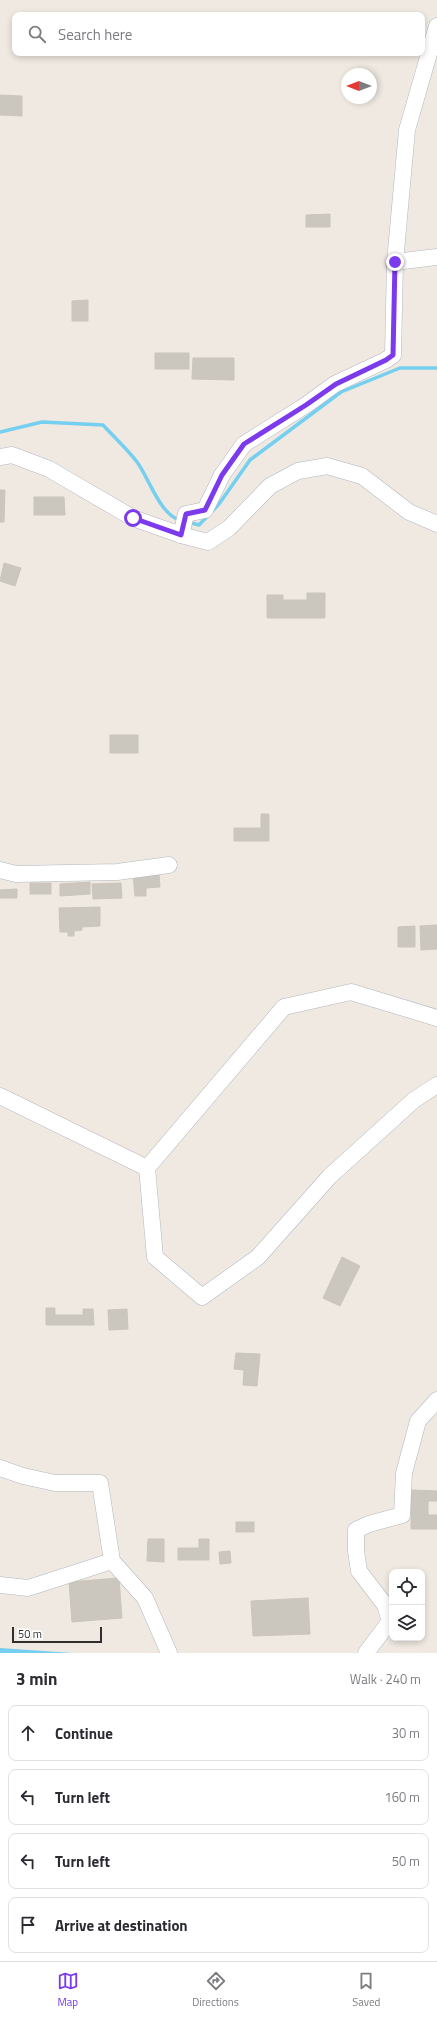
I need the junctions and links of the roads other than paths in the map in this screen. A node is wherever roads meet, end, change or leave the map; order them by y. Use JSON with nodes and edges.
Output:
{"nodes":[{"id":1,"x":437,"y":26,"type":"edge"},
{"id":2,"x":437,"y":257,"type":"edge"},
{"id":3,"x":395,"y":262,"type":"junction"},
{"id":4,"x":0,"y":457,"type":"edge"},
{"id":5,"x":437,"y":524,"type":"edge"},
{"id":6,"x":181,"y":535,"type":"junction"},
{"id":7,"x":169,"y":865,"type":"dead end"},
{"id":8,"x":0,"y":870,"type":"edge"},
{"id":9,"x":437,"y":1018,"type":"edge"},
{"id":10,"x":437,"y":1084,"type":"edge"},
{"id":11,"x":0,"y":1096,"type":"edge"},
{"id":12,"x":147,"y":1168,"type":"junction"},
{"id":13,"x":437,"y":1400,"type":"edge"},
{"id":14,"x":0,"y":1468,"type":"edge"},
{"id":15,"x":112,"y":1561,"type":"junction"},
{"id":16,"x":0,"y":1585,"type":"edge"},
{"id":17,"x":170,"y":1653,"type":"edge"},
{"id":18,"x":366,"y":1653,"type":"edge"}],
"edges":[{"from":1,"to":3,"type":"street"},
{"from":2,"to":3,"type":"street"},
{"from":3,"to":6,"type":"street"},
{"from":4,"to":6,"type":"street"},
{"from":5,"to":6,"type":"street"},
{"from":7,"to":8,"type":"street"},
{"from":9,"to":12,"type":"street"},
{"from":10,"to":12,"type":"street"},
{"from":11,"to":12,"type":"street"},
{"from":13,"to":18,"type":"street"},
{"from":14,"to":15,"type":"street"},
{"from":15,"to":16,"type":"street"},
{"from":15,"to":17,"type":"street"}]}
